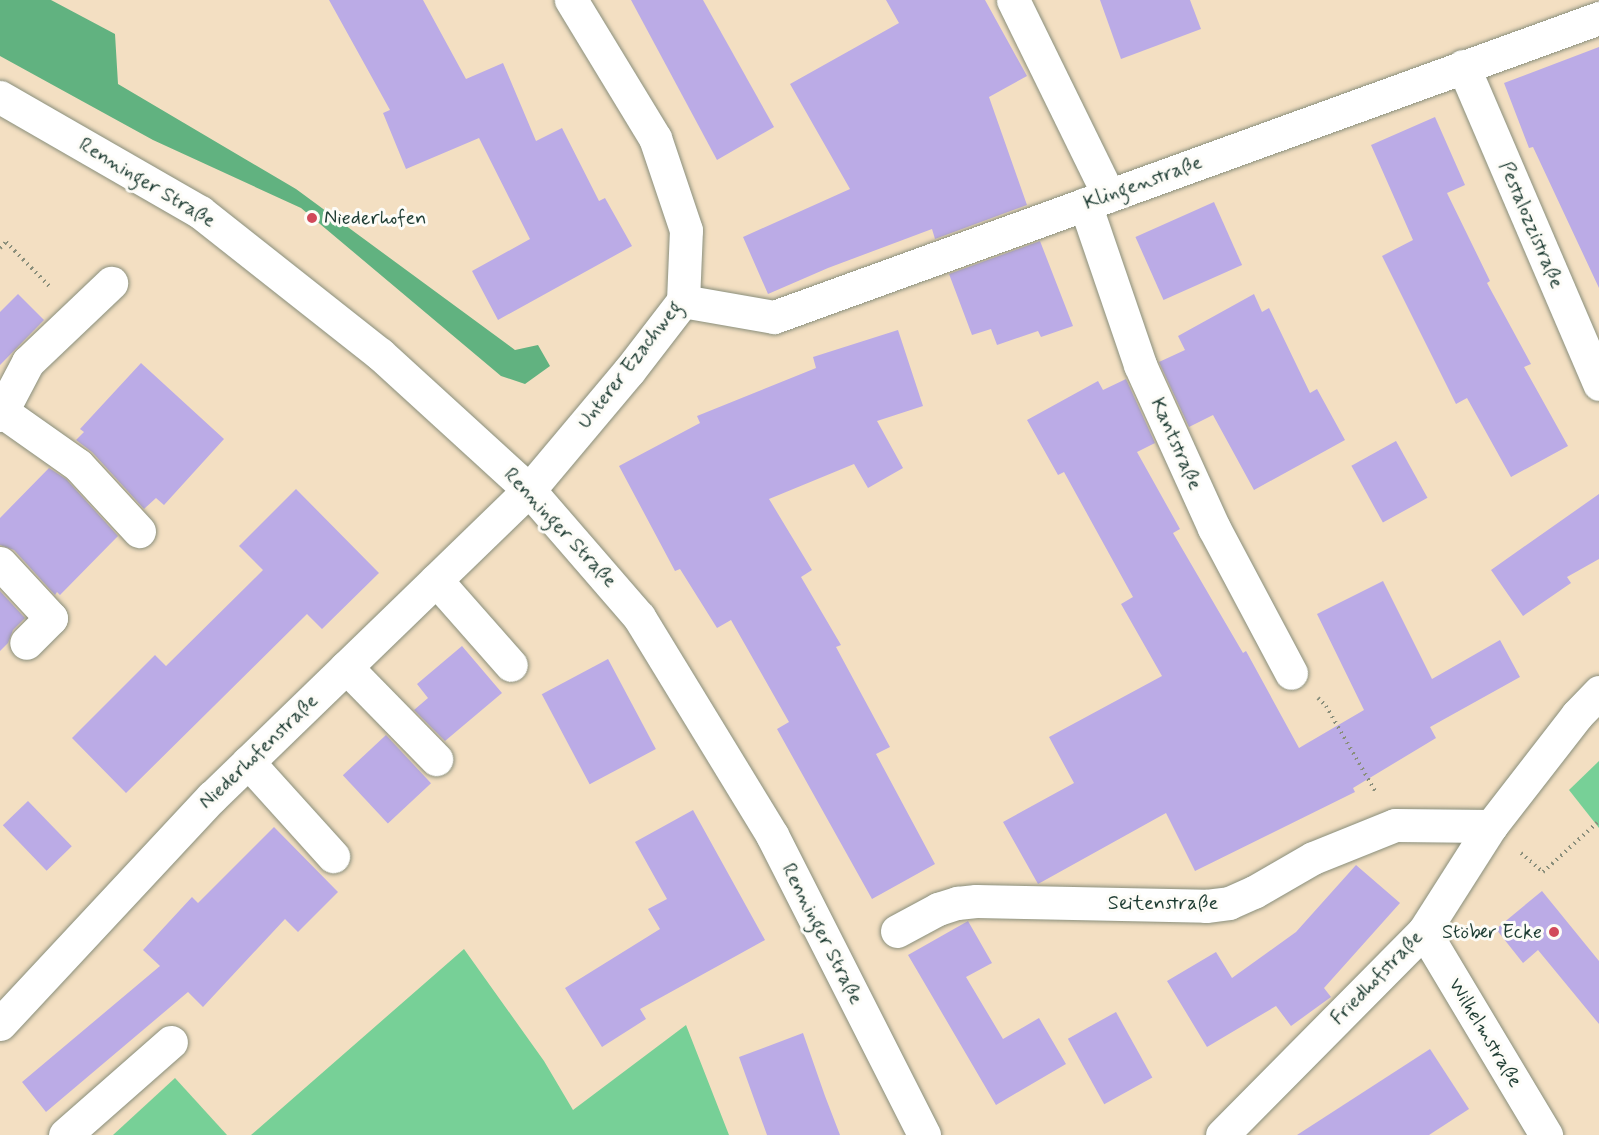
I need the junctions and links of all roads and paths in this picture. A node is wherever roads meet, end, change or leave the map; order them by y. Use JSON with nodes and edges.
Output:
{"nodes":[{"id":1,"x":571,"y":0,"type":"edge"},
{"id":2,"x":1013,"y":0,"type":"edge"},
{"id":3,"x":1599,"y":18,"type":"edge"},
{"id":4,"x":1463,"y":66,"type":"junction"},
{"id":5,"x":0,"y":97,"type":"edge"},
{"id":6,"x":1097,"y":200,"type":"junction"},
{"id":7,"x":0,"y":248,"type":"edge"},
{"id":8,"x":111,"y":283,"type":"dead end"},
{"id":9,"x":683,"y":301,"type":"junction"},
{"id":10,"x":78,"y":315,"type":"junction"},
{"id":11,"x":1599,"y":384,"type":"edge"},
{"id":12,"x":1,"y":413,"type":"edge"},
{"id":13,"x":529,"y":490,"type":"junction"},
{"id":14,"x":139,"y":531,"type":"dead end"},
{"id":15,"x":0,"y":563,"type":"edge"},
{"id":16,"x":436,"y":580,"type":"junction"},
{"id":17,"x":26,"y":643,"type":"dead end"},
{"id":18,"x":511,"y":665,"type":"dead end"},
{"id":19,"x":346,"y":666,"type":"junction"},
{"id":20,"x":1291,"y":673,"type":"joint"},
{"id":21,"x":1599,"y":692,"type":"edge"},
{"id":22,"x":436,"y":759,"type":"dead end"},
{"id":23,"x":248,"y":762,"type":"junction"},
{"id":24,"x":1599,"y":821,"type":"edge"},
{"id":25,"x":1395,"y":825,"type":"junction"},
{"id":26,"x":1491,"y":826,"type":"junction"},
{"id":27,"x":333,"y":856,"type":"dead end"},
{"id":28,"x":897,"y":931,"type":"dead end"},
{"id":29,"x":1424,"y":931,"type":"junction"},
{"id":30,"x":0,"y":1024,"type":"edge"},
{"id":31,"x":171,"y":1042,"type":"dead end"},
{"id":32,"x":65,"y":1135,"type":"edge"},
{"id":33,"x":924,"y":1135,"type":"edge"},
{"id":34,"x":1222,"y":1135,"type":"edge"},
{"id":35,"x":1545,"y":1135,"type":"edge"}],
"edges":[{"from":1,"to":9,"type":"street","name":"Unterer Ezachweg"},
{"from":2,"to":6,"type":"street","name":"Kantstraße"},
{"from":3,"to":4,"type":"street","name":"Klingenstraße"},
{"from":4,"to":6,"type":"street","name":"Klingenstraße"},
{"from":4,"to":11,"type":"street","name":"Pestalozzistraße"},
{"from":5,"to":13,"type":"street","name":"Renninger Straße"},
{"from":6,"to":9,"type":"street","name":"Klingenstraße"},
{"from":6,"to":20,"type":"street","name":"Kantstraße"},
{"from":7,"to":10,"type":"path"},
{"from":8,"to":10,"type":"street"},
{"from":9,"to":13,"type":"street","name":"Unterer Ezachweg"},
{"from":10,"to":12,"type":"street"},
{"from":12,"to":14,"type":"street"},
{"from":13,"to":16,"type":"street","name":"Niederhofenstraße"},
{"from":13,"to":33,"type":"street","name":"Renninger Straße"},
{"from":15,"to":17,"type":"street"},
{"from":16,"to":18,"type":"street"},
{"from":16,"to":19,"type":"street","name":"Niederhofenstraße"},
{"from":19,"to":22,"type":"street"},
{"from":19,"to":23,"type":"street","name":"Niederhofenstraße"},
{"from":20,"to":25,"type":"path"},
{"from":21,"to":26,"type":"street","name":"Friedhofstraße"},
{"from":23,"to":27,"type":"street"},
{"from":23,"to":30,"type":"street","name":"Niederhofenstraße"},
{"from":24,"to":26,"type":"path"},
{"from":25,"to":26,"type":"street","name":"Seitenstraße"},
{"from":25,"to":28,"type":"street","name":"Seitenstraße"},
{"from":26,"to":29,"type":"street","name":"Friedhofstraße"},
{"from":29,"to":34,"type":"street","name":"Friedhofstraße"},
{"from":29,"to":35,"type":"street","name":"Wilhelmstraße"},
{"from":31,"to":32,"type":"street"}]}
